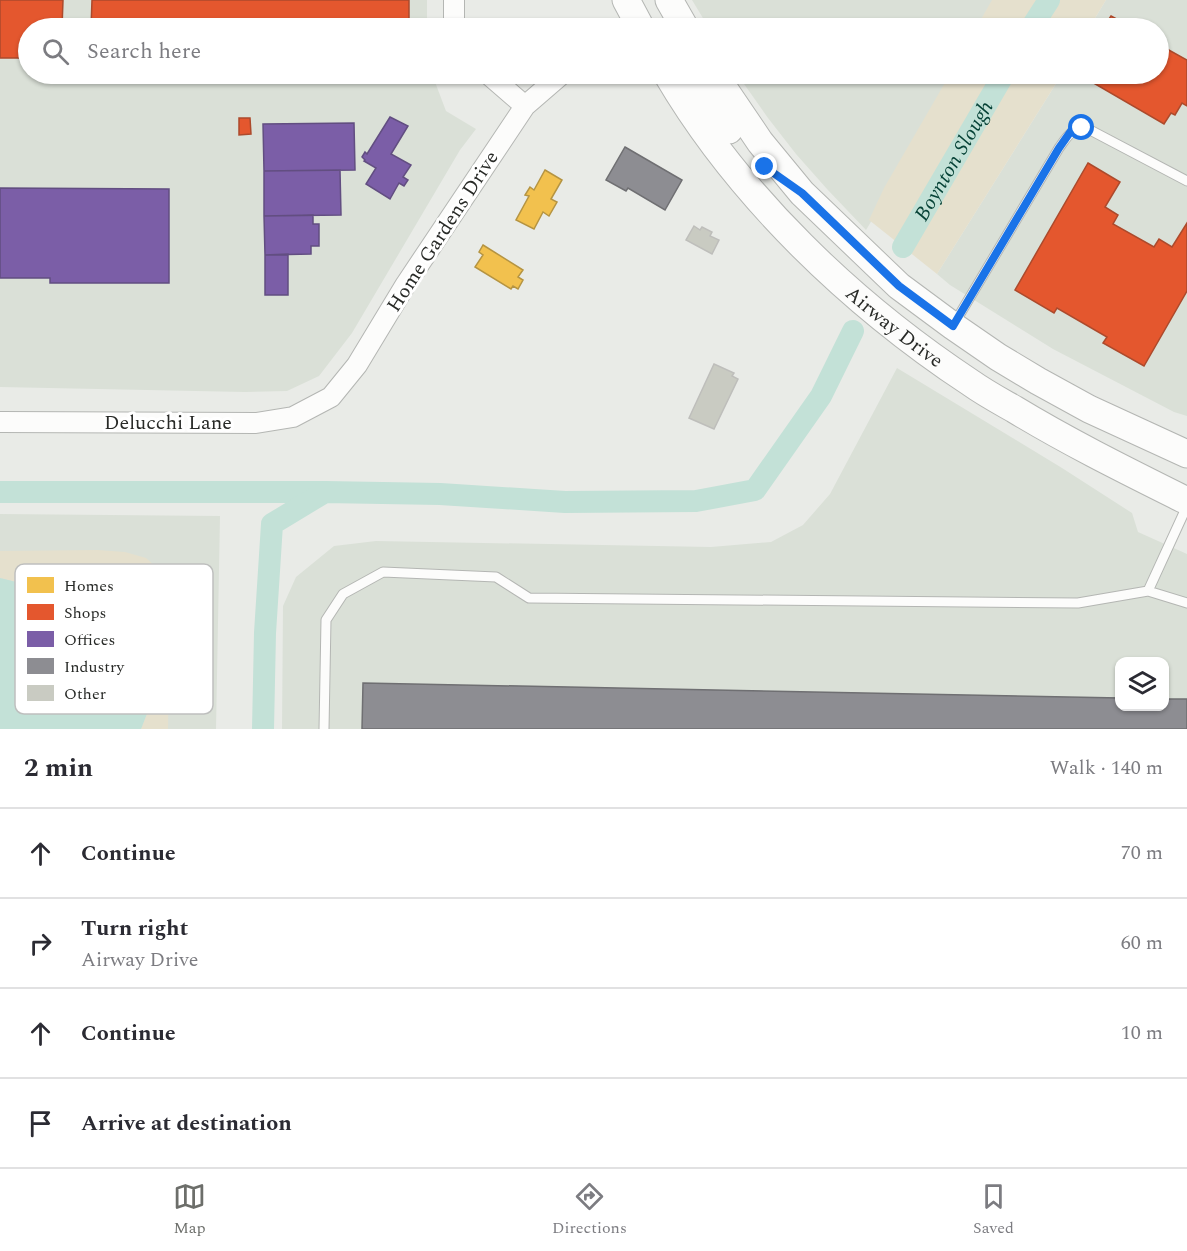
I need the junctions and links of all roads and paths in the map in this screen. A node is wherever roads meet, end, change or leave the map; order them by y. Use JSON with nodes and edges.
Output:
{"nodes":[{"id":1,"x":454,"y":0,"type":"edge"},
{"id":2,"x":626,"y":0,"type":"edge"},
{"id":3,"x":669,"y":0,"type":"edge"},
{"id":4,"x":454,"y":18,"type":"edge"},
{"id":5,"x":636,"y":18,"type":"edge"},
{"id":6,"x":679,"y":18,"type":"edge"},
{"id":7,"x":500,"y":84,"type":"edge"},
{"id":8,"x":550,"y":84,"type":"edge"},
{"id":9,"x":674,"y":84,"type":"edge"},
{"id":10,"x":699,"y":84,"type":"edge"},
{"id":11,"x":721,"y":84,"type":"edge"},
{"id":12,"x":525,"y":106,"type":"junction"},
{"id":13,"x":1187,"y":181,"type":"edge"},
{"id":14,"x":802,"y":193,"type":"junction"},
{"id":15,"x":953,"y":326,"type":"junction"},
{"id":16,"x":331,"y":397,"type":"joint"},
{"id":17,"x":0,"y":422,"type":"edge"},
{"id":18,"x":1187,"y":454,"type":"edge"},
{"id":19,"x":1187,"y":501,"type":"edge"},
{"id":20,"x":1187,"y":506,"type":"edge"},
{"id":21,"x":1148,"y":591,"type":"junction"},
{"id":22,"x":1187,"y":603,"type":"edge"},
{"id":23,"x":324,"y":729,"type":"edge"}],
"edges":[{"from":1,"to":4,"type":"street"},
{"from":2,"to":5,"type":"main road"},
{"from":3,"to":6,"type":"main road"},
{"from":7,"to":12,"type":"street"},
{"from":8,"to":12,"type":"street","name":"Home Gardens Drive"},
{"from":9,"to":19,"type":"main road","name":"Airway Drive"},
{"from":10,"to":14,"type":"main road"},
{"from":11,"to":14,"type":"main road","name":"Airway Drive"},
{"from":12,"to":16,"type":"street","name":"Home Gardens Drive"},
{"from":13,"to":15,"type":"lane"},
{"from":14,"to":15,"type":"main road","name":"Airway Drive"},
{"from":15,"to":18,"type":"main road","name":"Airway Drive"},
{"from":16,"to":17,"type":"street","name":"Delucchi Lane"},
{"from":20,"to":21,"type":"lane"},
{"from":21,"to":22,"type":"lane"},
{"from":21,"to":23,"type":"lane"}]}
